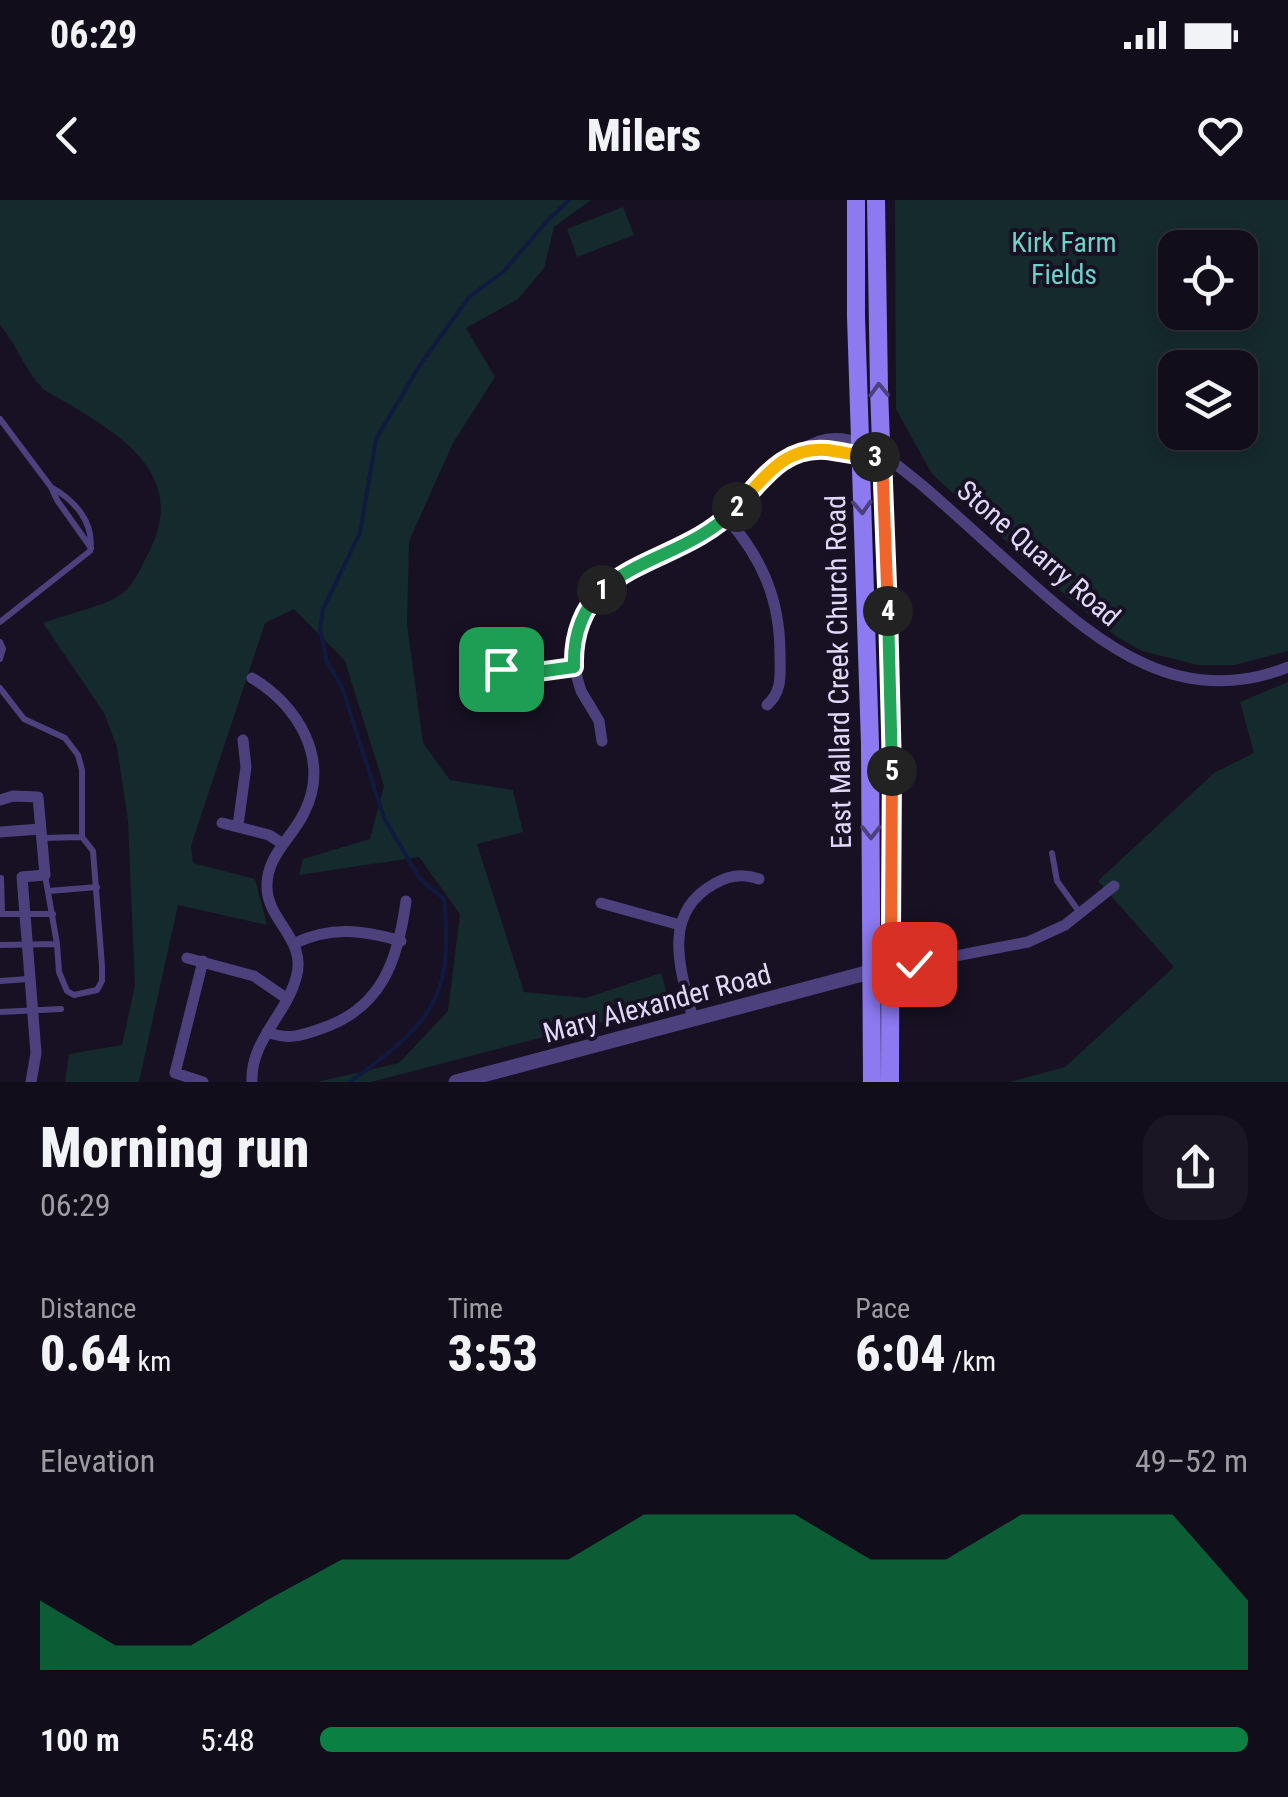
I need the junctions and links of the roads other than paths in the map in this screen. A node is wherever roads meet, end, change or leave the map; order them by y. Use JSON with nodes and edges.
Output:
{"nodes":[{"id":1,"x":856,"y":200,"type":"edge"},
{"id":2,"x":876,"y":200,"type":"edge"},
{"id":3,"x":0,"y":419,"type":"edge"},
{"id":4,"x":859,"y":449,"type":"junction"},
{"id":5,"x":882,"y":457,"type":"junction"},
{"id":6,"x":726,"y":518,"type":"junction"},
{"id":7,"x":0,"y":622,"type":"edge"},
{"id":8,"x":0,"y":642,"type":"edge"},
{"id":9,"x":0,"y":659,"type":"edge"},
{"id":10,"x":497,"y":664,"type":"dead end"},
{"id":11,"x":574,"y":667,"type":"junction"},
{"id":12,"x":1288,"y":667,"type":"edge"},
{"id":13,"x":252,"y":678,"type":"dead end"},
{"id":14,"x":0,"y":688,"type":"edge"},
{"id":15,"x":767,"y":705,"type":"dead end"},
{"id":16,"x":243,"y":740,"type":"dead end"},
{"id":17,"x":602,"y":741,"type":"dead end"},
{"id":18,"x":0,"y":800,"type":"edge"},
{"id":19,"x":222,"y":822,"type":"dead end"},
{"id":20,"x":238,"y":825,"type":"junction"},
{"id":21,"x":0,"y":832,"type":"edge"},
{"id":22,"x":40,"y":834,"type":"junction"},
{"id":23,"x":82,"y":837,"type":"junction"},
{"id":24,"x":283,"y":844,"type":"junction"},
{"id":25,"x":1052,"y":853,"type":"dead end"},
{"id":26,"x":45,"y":875,"type":"junction"},
{"id":27,"x":22,"y":877,"type":"junction"},
{"id":28,"x":0,"y":878,"type":"edge"},
{"id":29,"x":760,"y":879,"type":"dead end"},
{"id":30,"x":1114,"y":886,"type":"dead end"},
{"id":31,"x":98,"y":887,"type":"junction"},
{"id":32,"x":49,"y":891,"type":"junction"},
{"id":33,"x":406,"y":901,"type":"dead end"},
{"id":34,"x":601,"y":903,"type":"dead end"},
{"id":35,"x":1,"y":914,"type":"edge"},
{"id":36,"x":53,"y":914,"type":"junction"},
{"id":37,"x":1081,"y":914,"type":"junction"},
{"id":38,"x":24,"y":916,"type":"junction"},
{"id":39,"x":680,"y":925,"type":"junction"},
{"id":40,"x":401,"y":941,"type":"junction"},
{"id":41,"x":56,"y":944,"type":"junction"},
{"id":42,"x":295,"y":944,"type":"junction"},
{"id":43,"x":26,"y":945,"type":"junction"},
{"id":44,"x":0,"y":946,"type":"edge"},
{"id":45,"x":187,"y":958,"type":"dead end"},
{"id":46,"x":202,"y":961,"type":"junction"},
{"id":47,"x":890,"y":969,"type":"junction"},
{"id":48,"x":870,"y":972,"type":"junction"},
{"id":49,"x":28,"y":979,"type":"junction"},
{"id":50,"x":0,"y":981,"type":"edge"},
{"id":51,"x":286,"y":998,"type":"junction"},
{"id":52,"x":62,"y":1008,"type":"dead end"},
{"id":53,"x":0,"y":1012,"type":"edge"},
{"id":54,"x":32,"y":1012,"type":"junction"},
{"id":55,"x":693,"y":1019,"type":"junction"},
{"id":56,"x":267,"y":1032,"type":"junction"},
{"id":57,"x":466,"y":1081,"type":"edge"},
{"id":58,"x":30,"y":1082,"type":"edge"},
{"id":59,"x":203,"y":1082,"type":"edge"},
{"id":60,"x":252,"y":1082,"type":"edge"},
{"id":61,"x":872,"y":1082,"type":"edge"},
{"id":62,"x":890,"y":1082,"type":"edge"}],
"edges":[{"from":1,"to":4,"type":"main road","name":"East Mallard Creek Church Road"},
{"from":5,"to":2,"type":"main road","name":"East Mallard Creek Church Road","one_way":true},
{"from":3,"to":7,"type":"lane"},
{"from":4,"to":5,"type":"street","name":"Stone Quarry Road"},
{"from":4,"to":6,"type":"street"},
{"from":4,"to":48,"type":"main road","name":"East Mallard Creek Church Road","one_way":true},
{"from":5,"to":12,"type":"street","name":"Stone Quarry Road"},
{"from":5,"to":47,"type":"main road","name":"East Mallard Creek Church Road"},
{"from":6,"to":11,"type":"street"},
{"from":6,"to":15,"type":"street"},
{"from":8,"to":9,"type":"lane"},
{"from":10,"to":11,"type":"street"},
{"from":11,"to":17,"type":"street"},
{"from":13,"to":24,"type":"street"},
{"from":14,"to":23,"type":"lane"},
{"from":16,"to":20,"type":"street"},
{"from":18,"to":22,"type":"street"},
{"from":19,"to":20,"type":"street"},
{"from":20,"to":24,"type":"street"},
{"from":21,"to":22,"type":"street"},
{"from":22,"to":23,"type":"lane"},
{"from":22,"to":26,"type":"street"},
{"from":23,"to":31,"type":"lane"},
{"from":24,"to":42,"type":"street"},
{"from":25,"to":37,"type":"lane"},
{"from":26,"to":27,"type":"street"},
{"from":26,"to":32,"type":"lane"},
{"from":27,"to":28,"type":"lane"},
{"from":27,"to":38,"type":"street"},
{"from":28,"to":35,"type":"lane"},
{"from":29,"to":39,"type":"street"},
{"from":30,"to":37,"type":"street"},
{"from":31,"to":32,"type":"lane"},
{"from":31,"to":41,"type":"lane"},
{"from":32,"to":36,"type":"lane"},
{"from":33,"to":40,"type":"street"},
{"from":34,"to":39,"type":"street"},
{"from":35,"to":38,"type":"lane"},
{"from":36,"to":38,"type":"lane"},
{"from":36,"to":41,"type":"lane"},
{"from":37,"to":47,"type":"street"},
{"from":38,"to":43,"type":"street"},
{"from":39,"to":55,"type":"street"},
{"from":40,"to":42,"type":"street"},
{"from":40,"to":56,"type":"street"},
{"from":41,"to":43,"type":"lane"},
{"from":42,"to":51,"type":"street"},
{"from":43,"to":44,"type":"lane"},
{"from":43,"to":49,"type":"street"},
{"from":45,"to":46,"type":"street"},
{"from":46,"to":51,"type":"street"},
{"from":46,"to":59,"type":"street"},
{"from":47,"to":48,"type":"street"},
{"from":47,"to":62,"type":"main road","name":"East Mallard Creek Church Road"},
{"from":48,"to":55,"type":"street","name":"Mary Alexander Road"},
{"from":48,"to":61,"type":"main road","name":"East Mallard Creek Church Road"},
{"from":49,"to":50,"type":"lane"},
{"from":49,"to":54,"type":"street"},
{"from":51,"to":56,"type":"street"},
{"from":52,"to":54,"type":"lane"},
{"from":53,"to":54,"type":"lane"},
{"from":54,"to":58,"type":"street"},
{"from":55,"to":57,"type":"street","name":"Mary Alexander Road"},
{"from":56,"to":60,"type":"street"}]}
